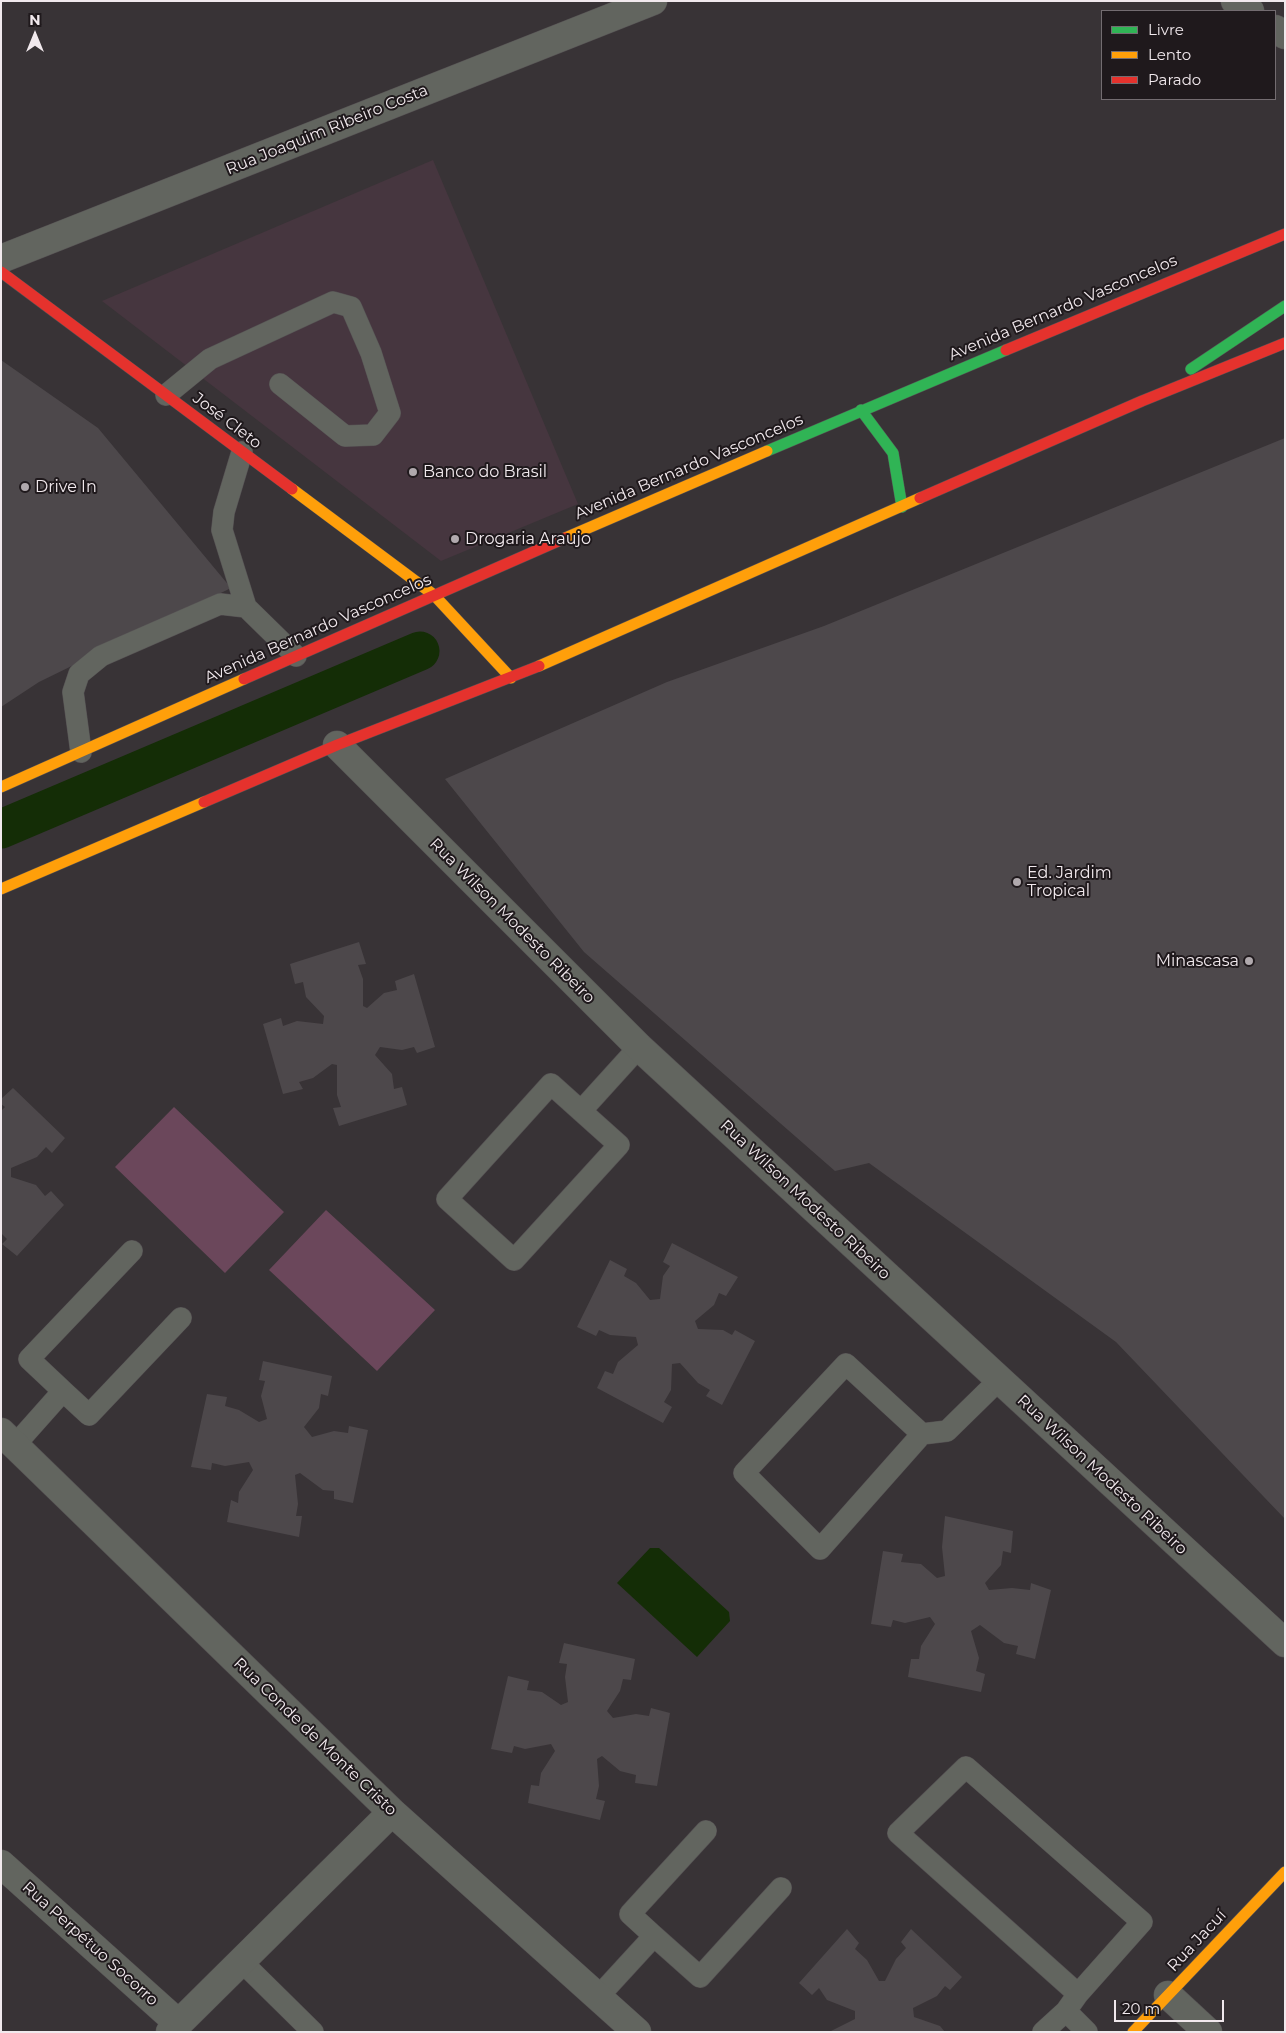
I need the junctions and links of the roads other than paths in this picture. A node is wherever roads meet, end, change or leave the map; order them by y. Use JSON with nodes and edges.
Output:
{"nodes":[{"id":1,"x":653,"y":1,"type":"edge"},
{"id":2,"x":1235,"y":1,"type":"edge"},
{"id":3,"x":1248,"y":10,"type":"edge"},
{"id":4,"x":1285,"y":234,"type":"edge"},
{"id":5,"x":1,"y":259,"type":"edge"},
{"id":6,"x":1,"y":272,"type":"edge"},
{"id":7,"x":1285,"y":306,"type":"edge"},
{"id":8,"x":1285,"y":344,"type":"edge"},
{"id":9,"x":280,"y":384,"type":"dead end"},
{"id":10,"x":166,"y":395,"type":"junction"},
{"id":11,"x":1142,"y":401,"type":"junction"},
{"id":12,"x":861,"y":410,"type":"junction"},
{"id":13,"x":242,"y":452,"type":"junction"},
{"id":14,"x":902,"y":507,"type":"junction"},
{"id":15,"x":434,"y":595,"type":"junction"},
{"id":16,"x":246,"y":607,"type":"junction"},
{"id":17,"x":296,"y":656,"type":"junction"},
{"id":18,"x":511,"y":678,"type":"junction"},
{"id":19,"x":336,"y":746,"type":"junction"},
{"id":20,"x":81,"y":752,"type":"junction"},
{"id":21,"x":1,"y":787,"type":"edge"},
{"id":22,"x":1,"y":889,"type":"edge"},
{"id":23,"x":639,"y":1047,"type":"junction"},
{"id":24,"x":581,"y":1111,"type":"junction"},
{"id":25,"x":132,"y":1251,"type":"dead end"},
{"id":26,"x":181,"y":1318,"type":"dead end"},
{"id":27,"x":999,"y":1380,"type":"junction"},
{"id":28,"x":63,"y":1391,"type":"junction"},
{"id":29,"x":922,"y":1434,"type":"junction"},
{"id":30,"x":8,"y":1439,"type":"edge"},
{"id":31,"x":1285,"y":1643,"type":"edge"},
{"id":32,"x":392,"y":1812,"type":"junction"},
{"id":33,"x":706,"y":1831,"type":"dead end"},
{"id":34,"x":1,"y":1864,"type":"edge"},
{"id":35,"x":1285,"y":1872,"type":"edge"},
{"id":36,"x":781,"y":1888,"type":"dead end"},
{"id":37,"x":654,"y":1936,"type":"junction"},
{"id":38,"x":241,"y":1961,"type":"junction"},
{"id":39,"x":1078,"y":1994,"type":"junction"},
{"id":40,"x":1168,"y":1996,"type":"junction"},
{"id":41,"x":598,"y":1997,"type":"junction"},
{"id":42,"x":1066,"y":2011,"type":"junction"},
{"id":43,"x":174,"y":2028,"type":"edge"},
{"id":44,"x":313,"y":2032,"type":"edge"},
{"id":45,"x":637,"y":2032,"type":"edge"},
{"id":46,"x":1043,"y":2032,"type":"edge"},
{"id":47,"x":1088,"y":2032,"type":"edge"},
{"id":48,"x":1133,"y":2032,"type":"edge"},
{"id":49,"x":1208,"y":2032,"type":"edge"}],
"edges":[{"from":1,"to":5,"type":"street","name":"Rua Joaquim Ribeiro Costa"},
{"from":2,"to":3,"type":"street"},
{"from":4,"to":12,"type":"main road","name":"Avenida Bernardo Vasconcelos"},
{"from":6,"to":10,"type":"main road","name":"José Cleto"},
{"from":7,"to":11,"type":"main road"},
{"from":8,"to":11,"type":"main road"},
{"from":9,"to":10,"type":"lane"},
{"from":10,"to":13,"type":"main road","name":"José Cleto"},
{"from":11,"to":14,"type":"main road"},
{"from":12,"to":14,"type":"main road"},
{"from":12,"to":15,"type":"main road","name":"Avenida Bernardo Vasconcelos"},
{"from":13,"to":15,"type":"main road","name":"José Cleto"},
{"from":13,"to":16,"type":"lane"},
{"from":14,"to":18,"type":"main road"},
{"from":15,"to":17,"type":"main road","name":"Avenida Bernardo Vasconcelos"},
{"from":15,"to":18,"type":"main road","name":"José Cleto"},
{"from":16,"to":17,"type":"lane"},
{"from":16,"to":20,"type":"lane"},
{"from":17,"to":20,"type":"main road","name":"Avenida Bernardo Vasconcelos"},
{"from":18,"to":19,"type":"main road"},
{"from":19,"to":22,"type":"main road"},
{"from":19,"to":23,"type":"street","name":"Rua Wilson Modesto Ribeiro"},
{"from":20,"to":21,"type":"main road","name":"Avenida Bernardo Vasconcelos"},
{"from":23,"to":24,"type":"lane"},
{"from":23,"to":27,"type":"street","name":"Rua Wilson Modesto Ribeiro"},
{"from":24,"to":24,"type":"lane"},
{"from":25,"to":28,"type":"lane"},
{"from":26,"to":28,"type":"lane"},
{"from":27,"to":29,"type":"lane"},
{"from":27,"to":31,"type":"street","name":"Rua Wilson Modesto Ribeiro"},
{"from":28,"to":30,"type":"lane"},
{"from":29,"to":29,"type":"lane"},
{"from":30,"to":32,"type":"street","name":"Rua Conde de Monte Cristo"},
{"from":32,"to":38,"type":"street"},
{"from":32,"to":41,"type":"street","name":"Rua Conde de Monte Cristo"},
{"from":33,"to":37,"type":"lane"},
{"from":34,"to":43,"type":"street","name":"Rua Perpétuo Socorro"},
{"from":35,"to":40,"type":"main road","name":"Rua Jacuí"},
{"from":36,"to":37,"type":"lane"},
{"from":37,"to":41,"type":"lane"},
{"from":38,"to":43,"type":"street"},
{"from":38,"to":44,"type":"lane"},
{"from":39,"to":39,"type":"lane"},
{"from":39,"to":42,"type":"lane"},
{"from":40,"to":48,"type":"main road","name":"Rua Jacuí"},
{"from":40,"to":49,"type":"street"},
{"from":41,"to":45,"type":"street","name":"Rua Conde de Monte Cristo"},
{"from":42,"to":46,"type":"lane"},
{"from":42,"to":47,"type":"lane"}]}
